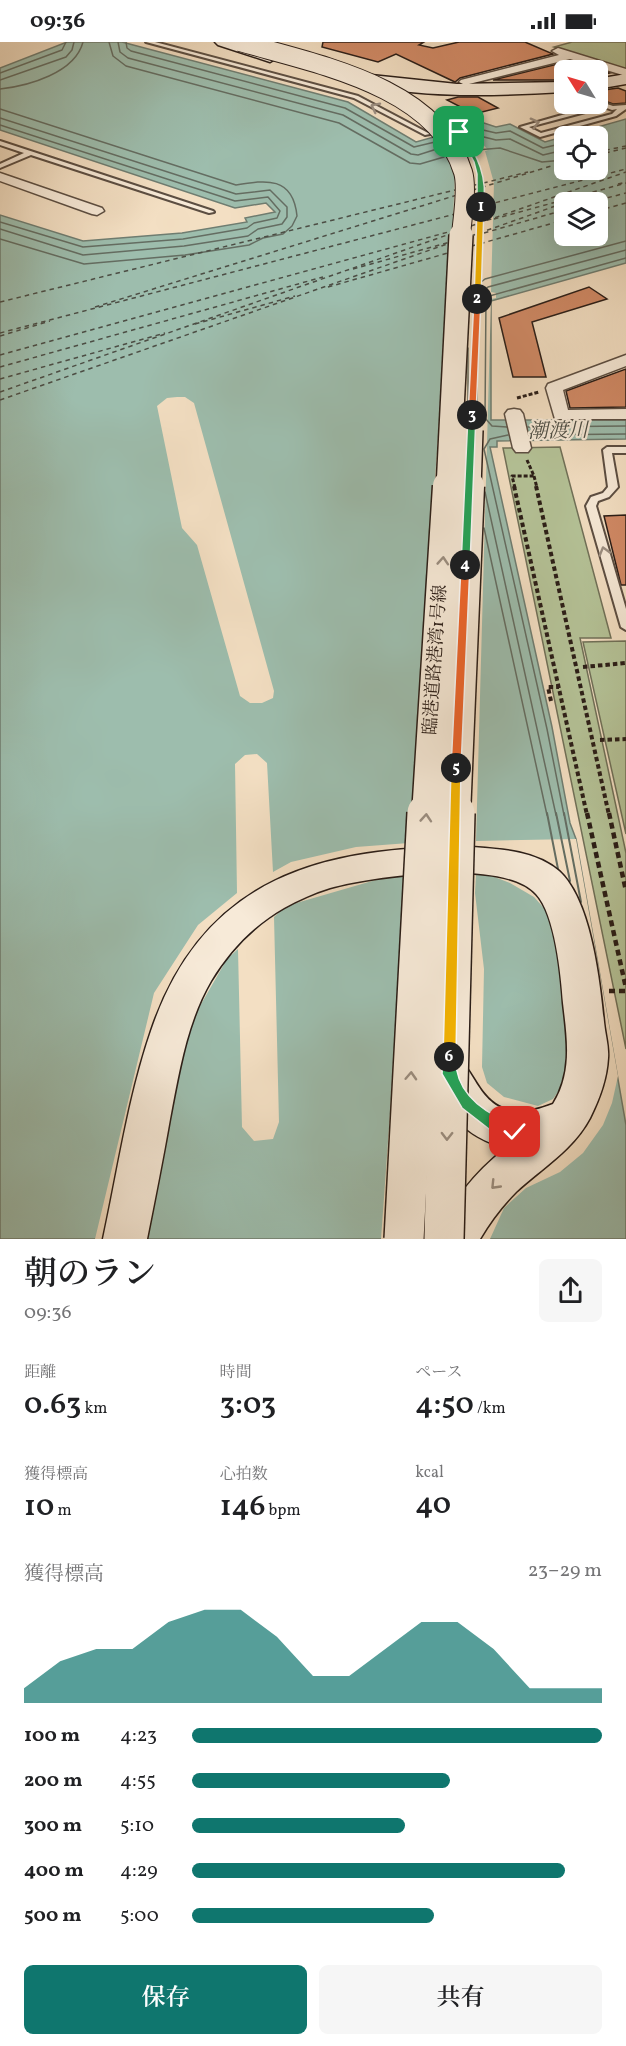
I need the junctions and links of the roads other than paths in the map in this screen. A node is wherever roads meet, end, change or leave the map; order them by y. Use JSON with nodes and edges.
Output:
{"nodes":[{"id":1,"x":149,"y":42,"type":"edge"},
{"id":2,"x":224,"y":42,"type":"edge"},
{"id":3,"x":240,"y":42,"type":"edge"},
{"id":4,"x":260,"y":42,"type":"edge"},
{"id":5,"x":271,"y":42,"type":"edge"},
{"id":6,"x":545,"y":48,"type":"dead end"},
{"id":7,"x":571,"y":56,"type":"junction"},
{"id":8,"x":626,"y":73,"type":"edge"},
{"id":9,"x":626,"y":78,"type":"edge"},
{"id":10,"x":608,"y":79,"type":"edge"},
{"id":11,"x":465,"y":82,"type":"junction"},
{"id":12,"x":608,"y":82,"type":"edge"},
{"id":13,"x":554,"y":83,"type":"edge"},
{"id":14,"x":554,"y":87,"type":"edge"},
{"id":15,"x":625,"y":108,"type":"edge"},
{"id":16,"x":427,"y":134,"type":"dead end"},
{"id":17,"x":0,"y":143,"type":"edge"},
{"id":18,"x":30,"y":153,"type":"junction"},
{"id":19,"x":0,"y":166,"type":"edge"},
{"id":20,"x":0,"y":177,"type":"edge"},
{"id":21,"x":98,"y":212,"type":"dead end"},
{"id":22,"x":211,"y":212,"type":"dead end"},
{"id":23,"x":626,"y":360,"type":"edge"},
{"id":24,"x":514,"y":414,"type":"road end"},
{"id":25,"x":626,"y":414,"type":"edge"},
{"id":26,"x":522,"y":448,"type":"road end"},
{"id":27,"x":626,"y":450,"type":"edge"},
{"id":28,"x":626,"y":627,"type":"edge"},
{"id":29,"x":448,"y":1074,"type":"junction"},
{"id":30,"x":568,"y":1116,"type":"junction"},
{"id":31,"x":125,"y":1239,"type":"edge"},
{"id":32,"x":404,"y":1239,"type":"edge"},
{"id":33,"x":444,"y":1239,"type":"edge"},
{"id":34,"x":457,"y":1239,"type":"edge"}],
"edges":[{"from":16,"to":1,"type":"lane","one_way":true},
{"from":2,"to":14,"type":"street"},
{"from":32,"to":3,"type":"street","name":"臨港道路港湾1号線","one_way":true,"bridge":true},
{"from":4,"to":29,"type":"street","name":"臨港道路港湾1号線","bridge":true},
{"from":5,"to":11,"type":"street"},
{"from":6,"to":7,"type":"street"},
{"from":7,"to":8,"type":"street"},
{"from":7,"to":11,"type":"street"},
{"from":9,"to":10,"type":"street"},
{"from":9,"to":12,"type":"street"},
{"from":11,"to":13,"type":"street"},
{"from":15,"to":15,"type":"lane","one_way":true},
{"from":17,"to":18,"type":"lane"},
{"from":18,"to":19,"type":"lane"},
{"from":18,"to":22,"type":"lane"},
{"from":20,"to":21,"type":"street"},
{"from":23,"to":25,"type":"street"},
{"from":24,"to":26,"type":"street"},
{"from":28,"to":27,"type":"lane","one_way":true},
{"from":29,"to":30,"type":"street"},
{"from":29,"to":33,"type":"street","name":"臨港道路港湾1号線","one_way":true,"bridge":true},
{"from":30,"to":31,"type":"street","bridge":true},
{"from":30,"to":34,"type":"street","one_way":true}]}
